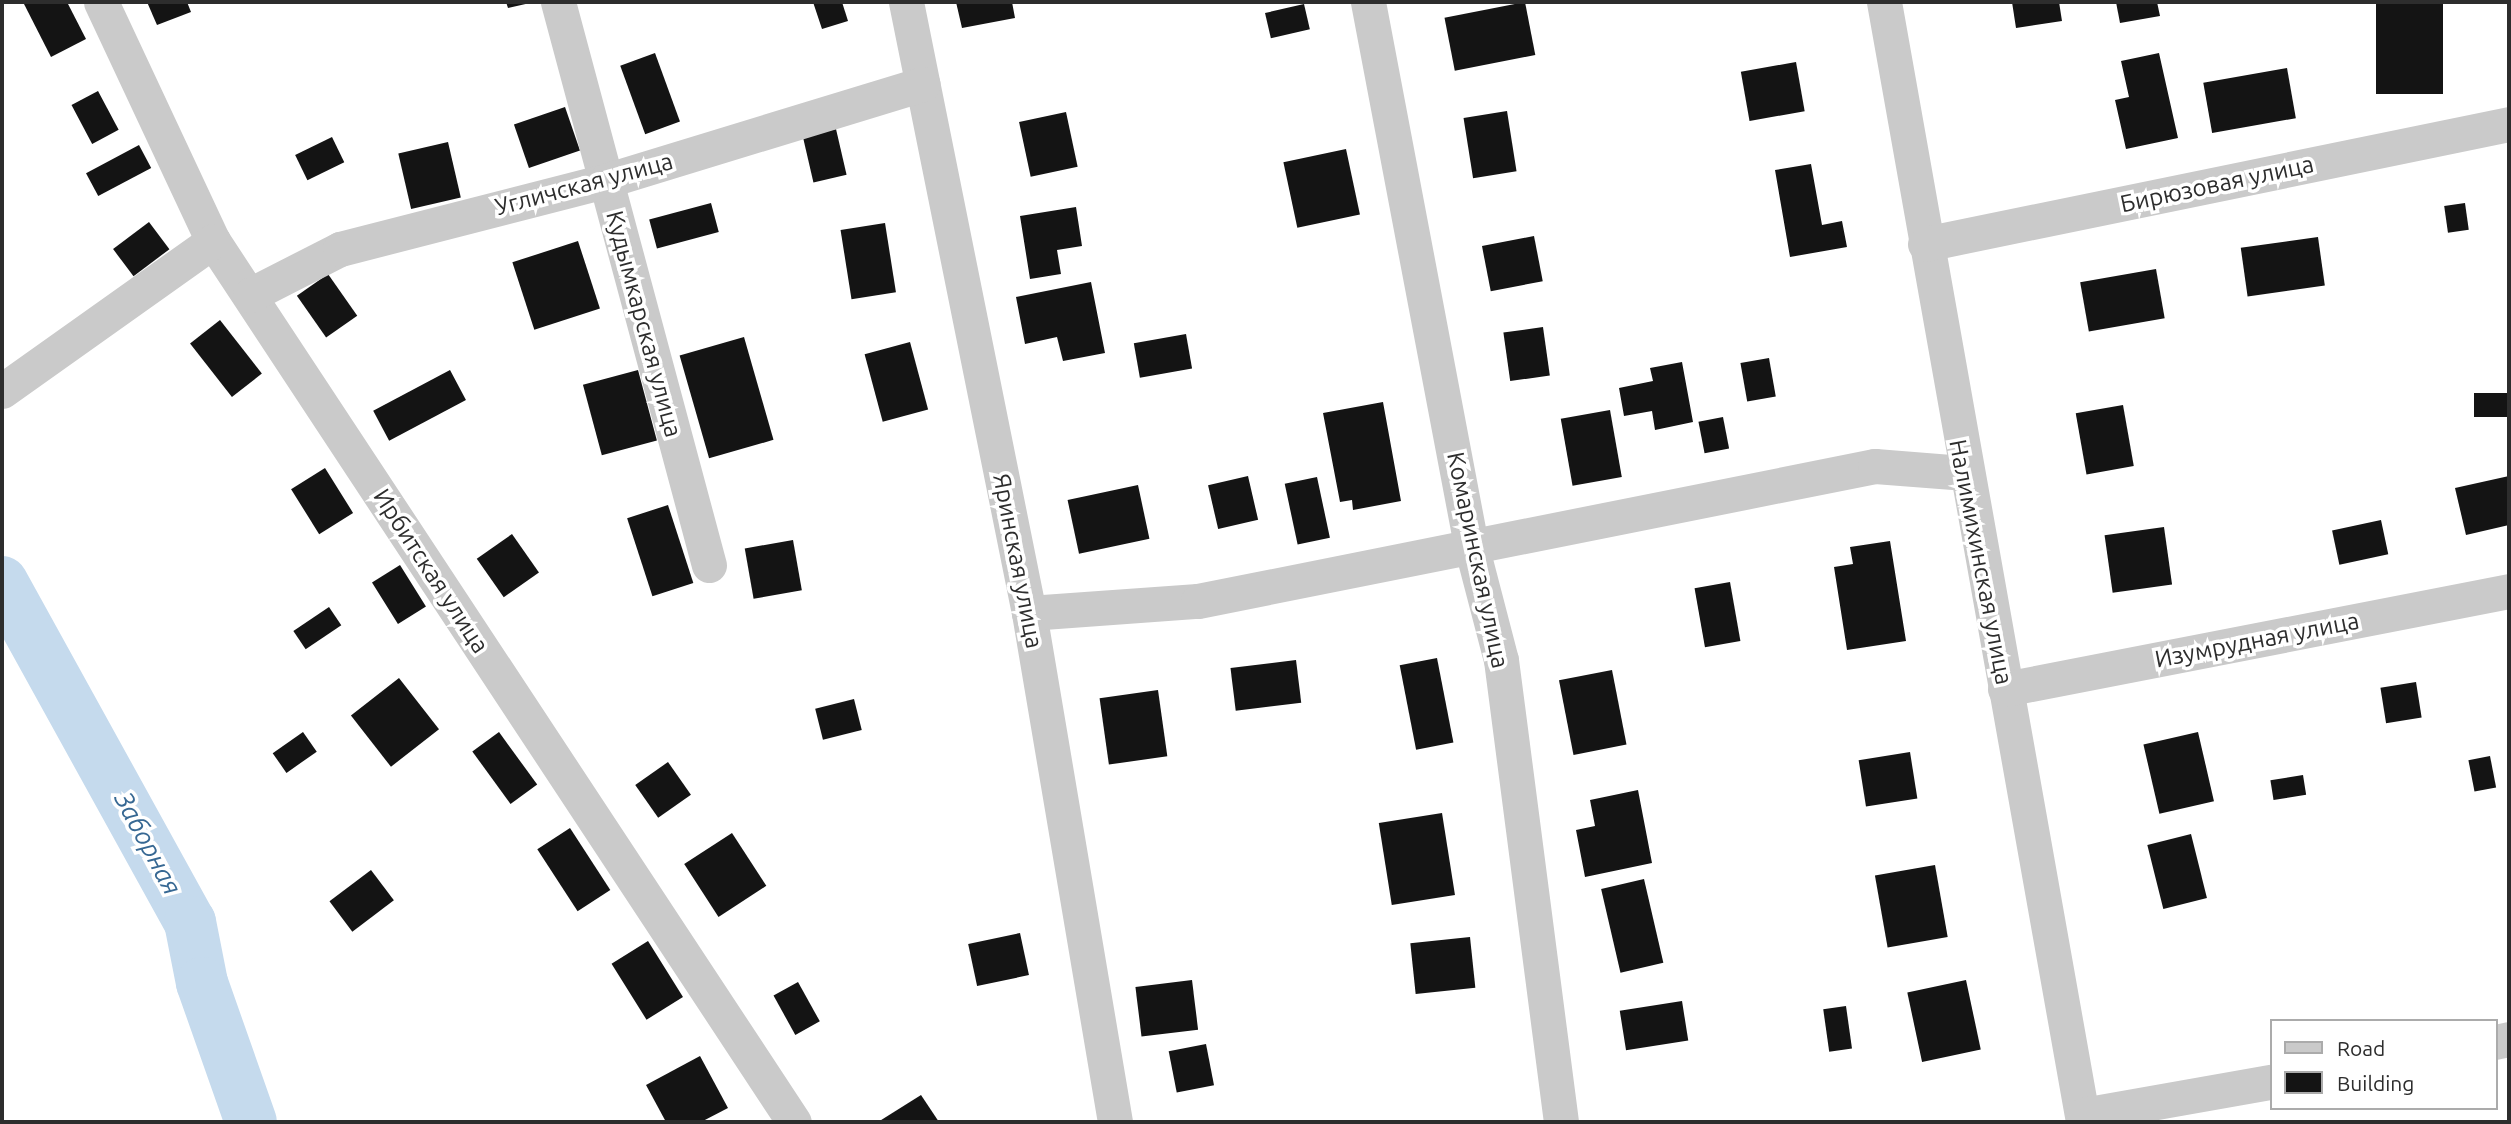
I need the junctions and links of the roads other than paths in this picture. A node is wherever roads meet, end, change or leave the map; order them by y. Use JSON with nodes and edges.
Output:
{"nodes":[{"id":1,"x":101,"y":2,"type":"edge"},
{"id":2,"x":558,"y":2,"type":"edge"},
{"id":3,"x":906,"y":2,"type":"edge"},
{"id":4,"x":1368,"y":2,"type":"edge"},
{"id":5,"x":1884,"y":2,"type":"edge"},
{"id":6,"x":923,"y":84,"type":"junction"},
{"id":7,"x":2509,"y":124,"type":"edge"},
{"id":8,"x":605,"y":181,"type":"junction"},
{"id":9,"x":213,"y":241,"type":"junction"},
{"id":10,"x":1925,"y":244,"type":"junction"},
{"id":11,"x":250,"y":295,"type":"junction"},
{"id":12,"x":2,"y":391,"type":"edge"},
{"id":13,"x":1963,"y":472,"type":"junction"},
{"id":14,"x":1471,"y":545,"type":"junction"},
{"id":15,"x":709,"y":565,"type":"dead end"},
{"id":16,"x":2509,"y":591,"type":"edge"},
{"id":17,"x":1030,"y":613,"type":"junction"},
{"id":18,"x":2006,"y":689,"type":"junction"},
{"id":19,"x":2270,"y":1082,"type":"edge"},
{"id":20,"x":2083,"y":1119,"type":"edge"},
{"id":21,"x":794,"y":1122,"type":"edge"},
{"id":22,"x":1115,"y":1122,"type":"edge"},
{"id":23,"x":1561,"y":1122,"type":"edge"}],
"edges":[{"from":1,"to":9,"type":"street","name":"Ирбитская улица"},
{"from":2,"to":8,"type":"street","name":"Кудымкарская улица"},
{"from":3,"to":6,"type":"street","name":"Яринская улица"},
{"from":4,"to":14,"type":"street","name":"Комаринская улица"},
{"from":5,"to":10,"type":"street","name":"Налимихинская улица"},
{"from":6,"to":8,"type":"street","name":"Угличская улица"},
{"from":6,"to":17,"type":"street","name":"Яринская улица"},
{"from":7,"to":10,"type":"street","name":"Бирюзовая улица"},
{"from":8,"to":11,"type":"street","name":"Угличская улица"},
{"from":8,"to":15,"type":"street","name":"Кудымкарская улица"},
{"from":9,"to":11,"type":"street","name":"Ирбитская улица"},
{"from":9,"to":12,"type":"street"},
{"from":10,"to":13,"type":"street","name":"Налимихинская улица"},
{"from":11,"to":21,"type":"street","name":"Ирбитская улица"},
{"from":13,"to":14,"type":"street"},
{"from":13,"to":18,"type":"street","name":"Налимихинская улица"},
{"from":14,"to":17,"type":"street"},
{"from":14,"to":23,"type":"street","name":"Комаринская улица"},
{"from":16,"to":18,"type":"street","name":"Изумрудная улица"},
{"from":17,"to":22,"type":"street","name":"Яринская улица"},
{"from":18,"to":20,"type":"street","name":"Налимихинская улица"},
{"from":19,"to":20,"type":"street"}]}
